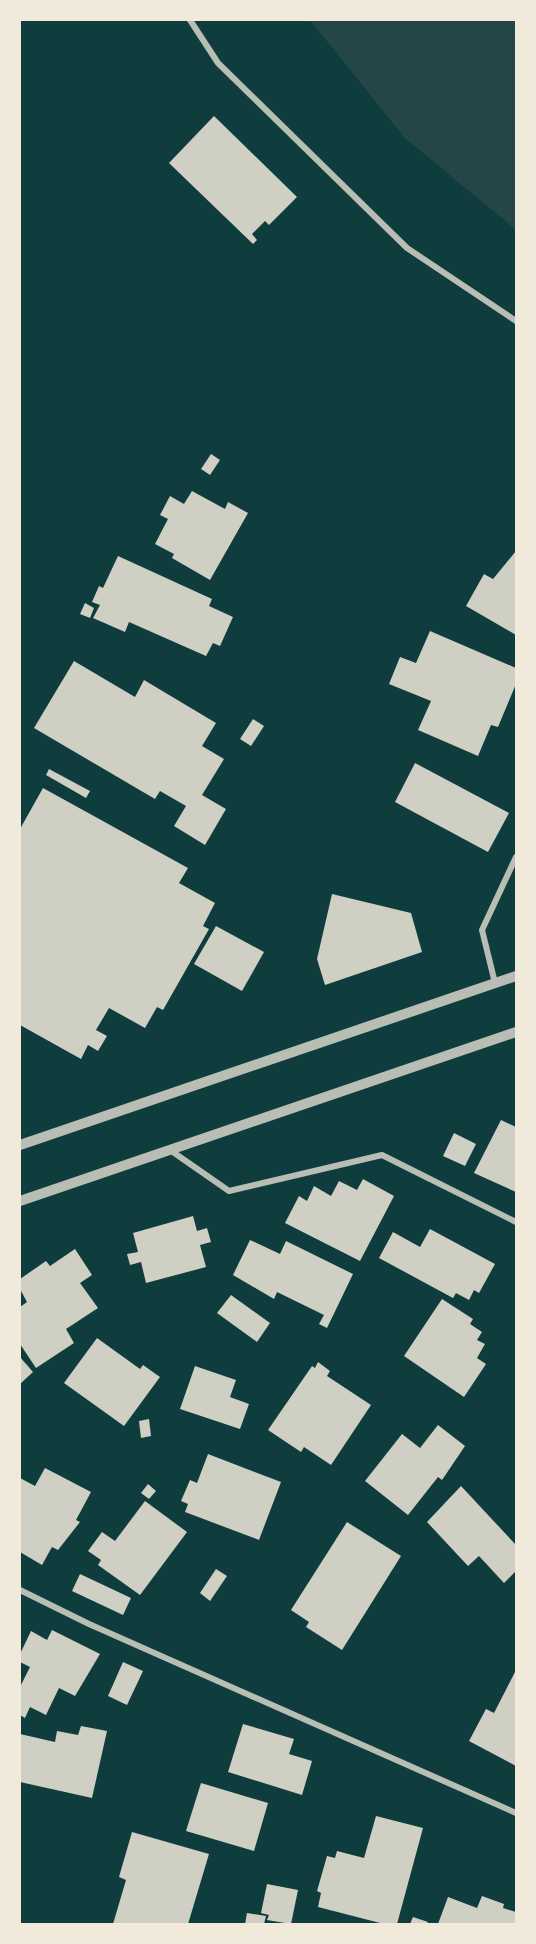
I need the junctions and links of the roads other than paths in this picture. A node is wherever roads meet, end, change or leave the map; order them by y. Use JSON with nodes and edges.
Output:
{"nodes":[{"id":1,"x":190,"y":20,"type":"edge"},
{"id":2,"x":516,"y":321,"type":"edge"},
{"id":3,"x":516,"y":857,"type":"edge"},
{"id":4,"x":516,"y":976,"type":"edge"},
{"id":5,"x":495,"y":983,"type":"junction"},
{"id":6,"x":516,"y":1032,"type":"edge"},
{"id":7,"x":20,"y":1145,"type":"edge"},
{"id":8,"x":169,"y":1149,"type":"junction"},
{"id":9,"x":20,"y":1201,"type":"edge"},
{"id":10,"x":516,"y":1222,"type":"edge"},
{"id":11,"x":20,"y":1590,"type":"edge"},
{"id":12,"x":516,"y":1813,"type":"edge"}],
"edges":[{"from":1,"to":2,"type":"street"},
{"from":3,"to":5,"type":"street"},
{"from":4,"to":5,"type":"street"},
{"from":5,"to":7,"type":"street"},
{"from":6,"to":8,"type":"street"},
{"from":8,"to":9,"type":"street"},
{"from":8,"to":10,"type":"street"},
{"from":11,"to":12,"type":"street"}]}
